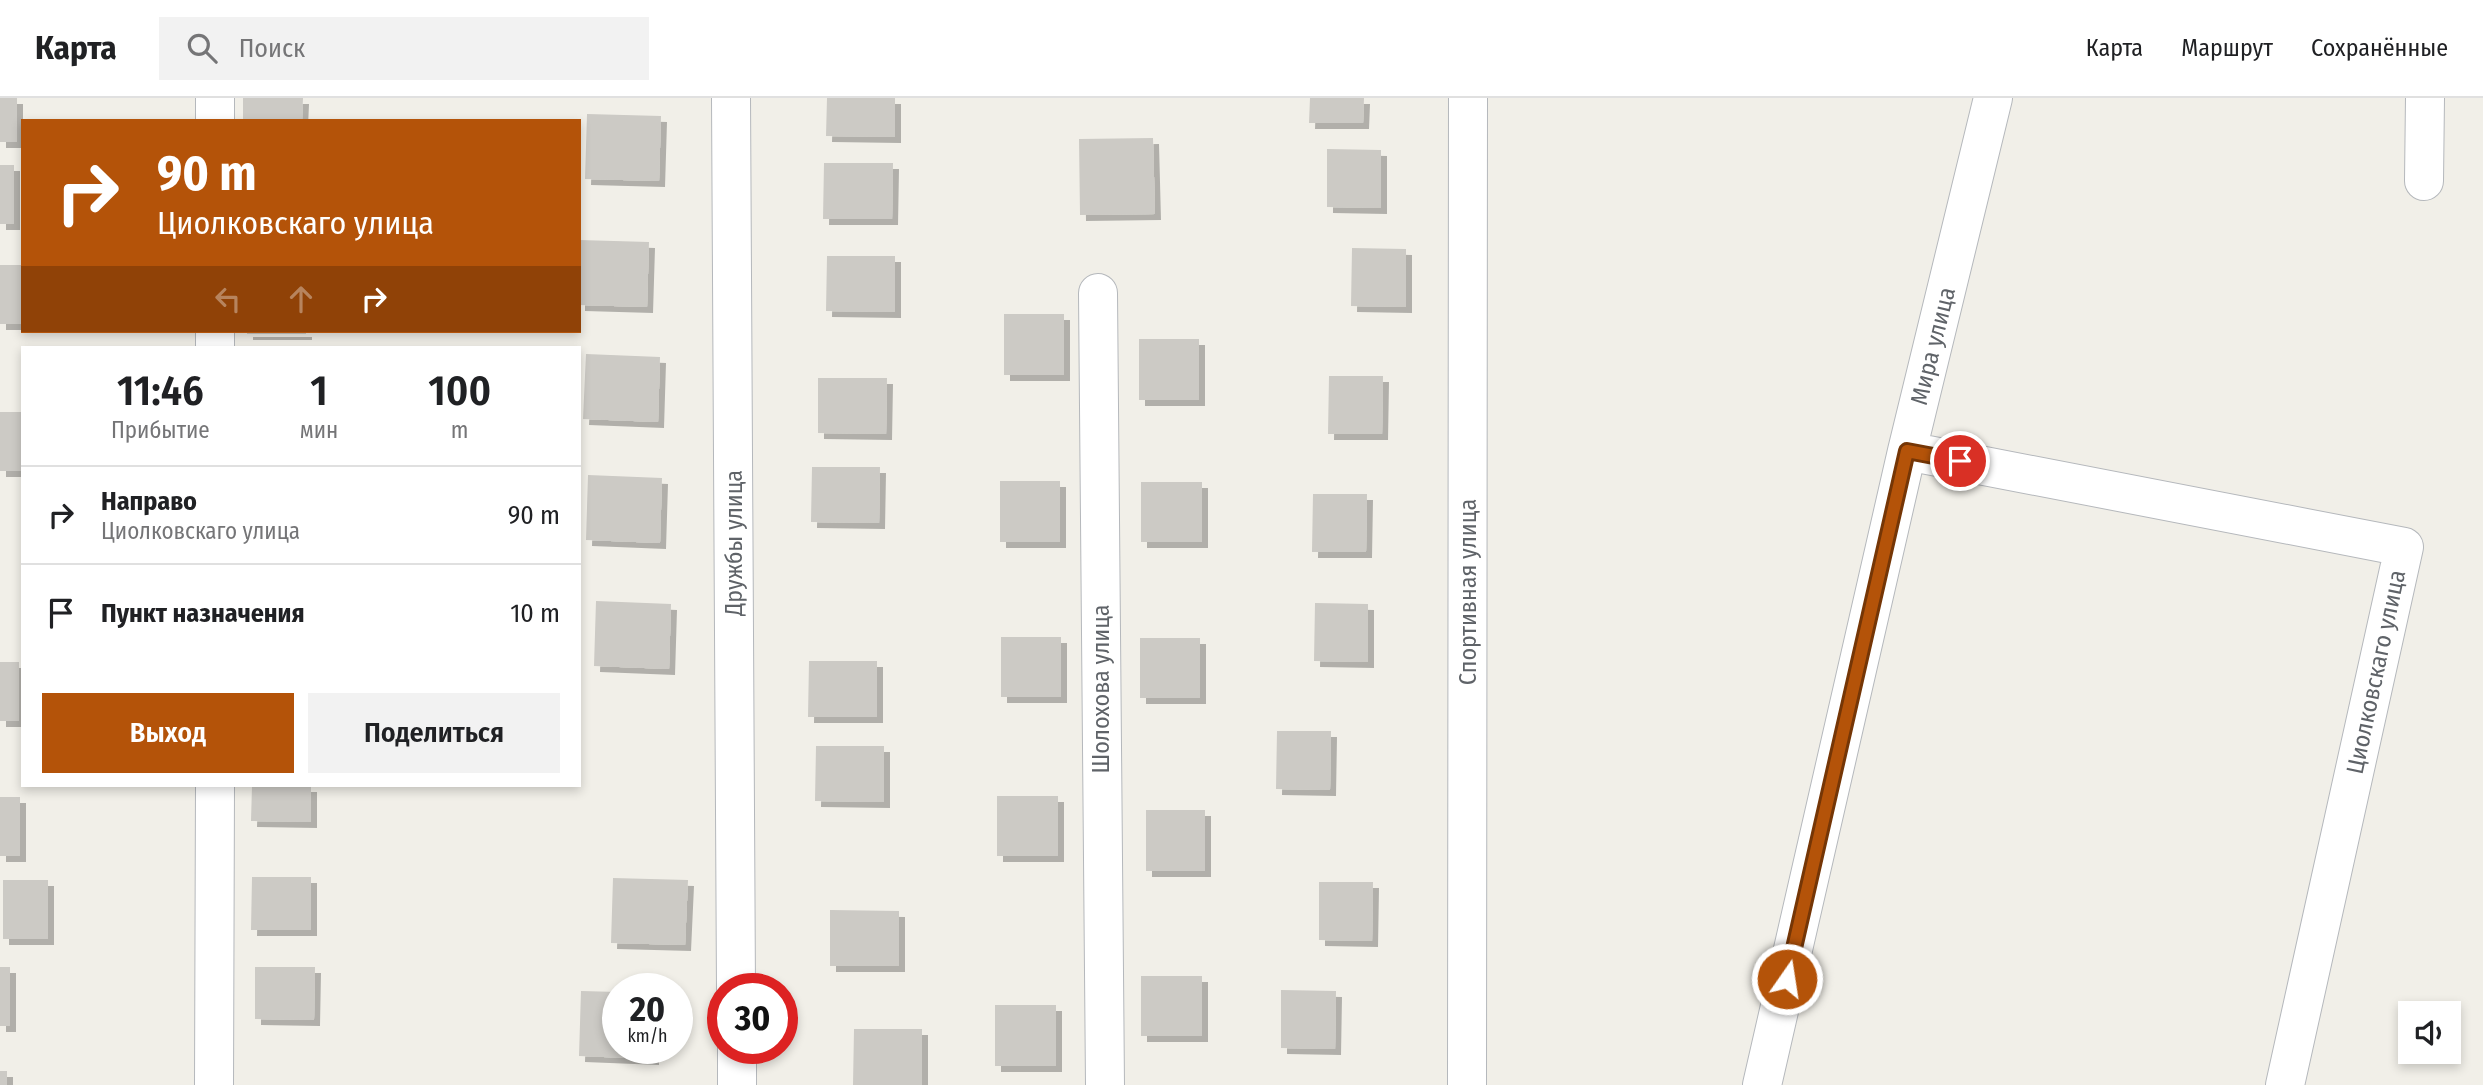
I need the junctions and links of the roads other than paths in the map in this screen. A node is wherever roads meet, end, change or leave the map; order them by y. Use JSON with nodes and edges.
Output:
{"nodes":[{"id":1,"x":215,"y":98,"type":"edge"},
{"id":2,"x":731,"y":98,"type":"edge"},
{"id":3,"x":1468,"y":98,"type":"edge"},
{"id":4,"x":1993,"y":98,"type":"edge"},
{"id":5,"x":2425,"y":98,"type":"edge"},
{"id":6,"x":215,"y":119,"type":"edge"},
{"id":7,"x":2424,"y":181,"type":"dead end"},
{"id":8,"x":1098,"y":293,"type":"dead end"},
{"id":9,"x":1907,"y":451,"type":"junction"},
{"id":10,"x":215,"y":787,"type":"edge"},
{"id":11,"x":736,"y":973,"type":"edge"},
{"id":12,"x":737,"y":1064,"type":"edge"},
{"id":13,"x":215,"y":1085,"type":"edge"},
{"id":14,"x":737,"y":1085,"type":"edge"},
{"id":15,"x":1105,"y":1085,"type":"edge"},
{"id":16,"x":1467,"y":1085,"type":"edge"},
{"id":17,"x":1762,"y":1085,"type":"edge"},
{"id":18,"x":2286,"y":1085,"type":"edge"}],
"edges":[{"from":1,"to":6,"type":"street"},
{"from":2,"to":11,"type":"street","name":"Дружбы улица"},
{"from":3,"to":16,"type":"street","name":"Спортивная улица"},
{"from":4,"to":9,"type":"street","name":"Мира улица"},
{"from":5,"to":7,"type":"street"},
{"from":8,"to":15,"type":"street","name":"Шолохова улица"},
{"from":9,"to":17,"type":"street","name":"Мира улица"},
{"from":9,"to":18,"type":"street","name":"Циолковскаго улица"},
{"from":10,"to":13,"type":"street"},
{"from":12,"to":14,"type":"street"}]}
